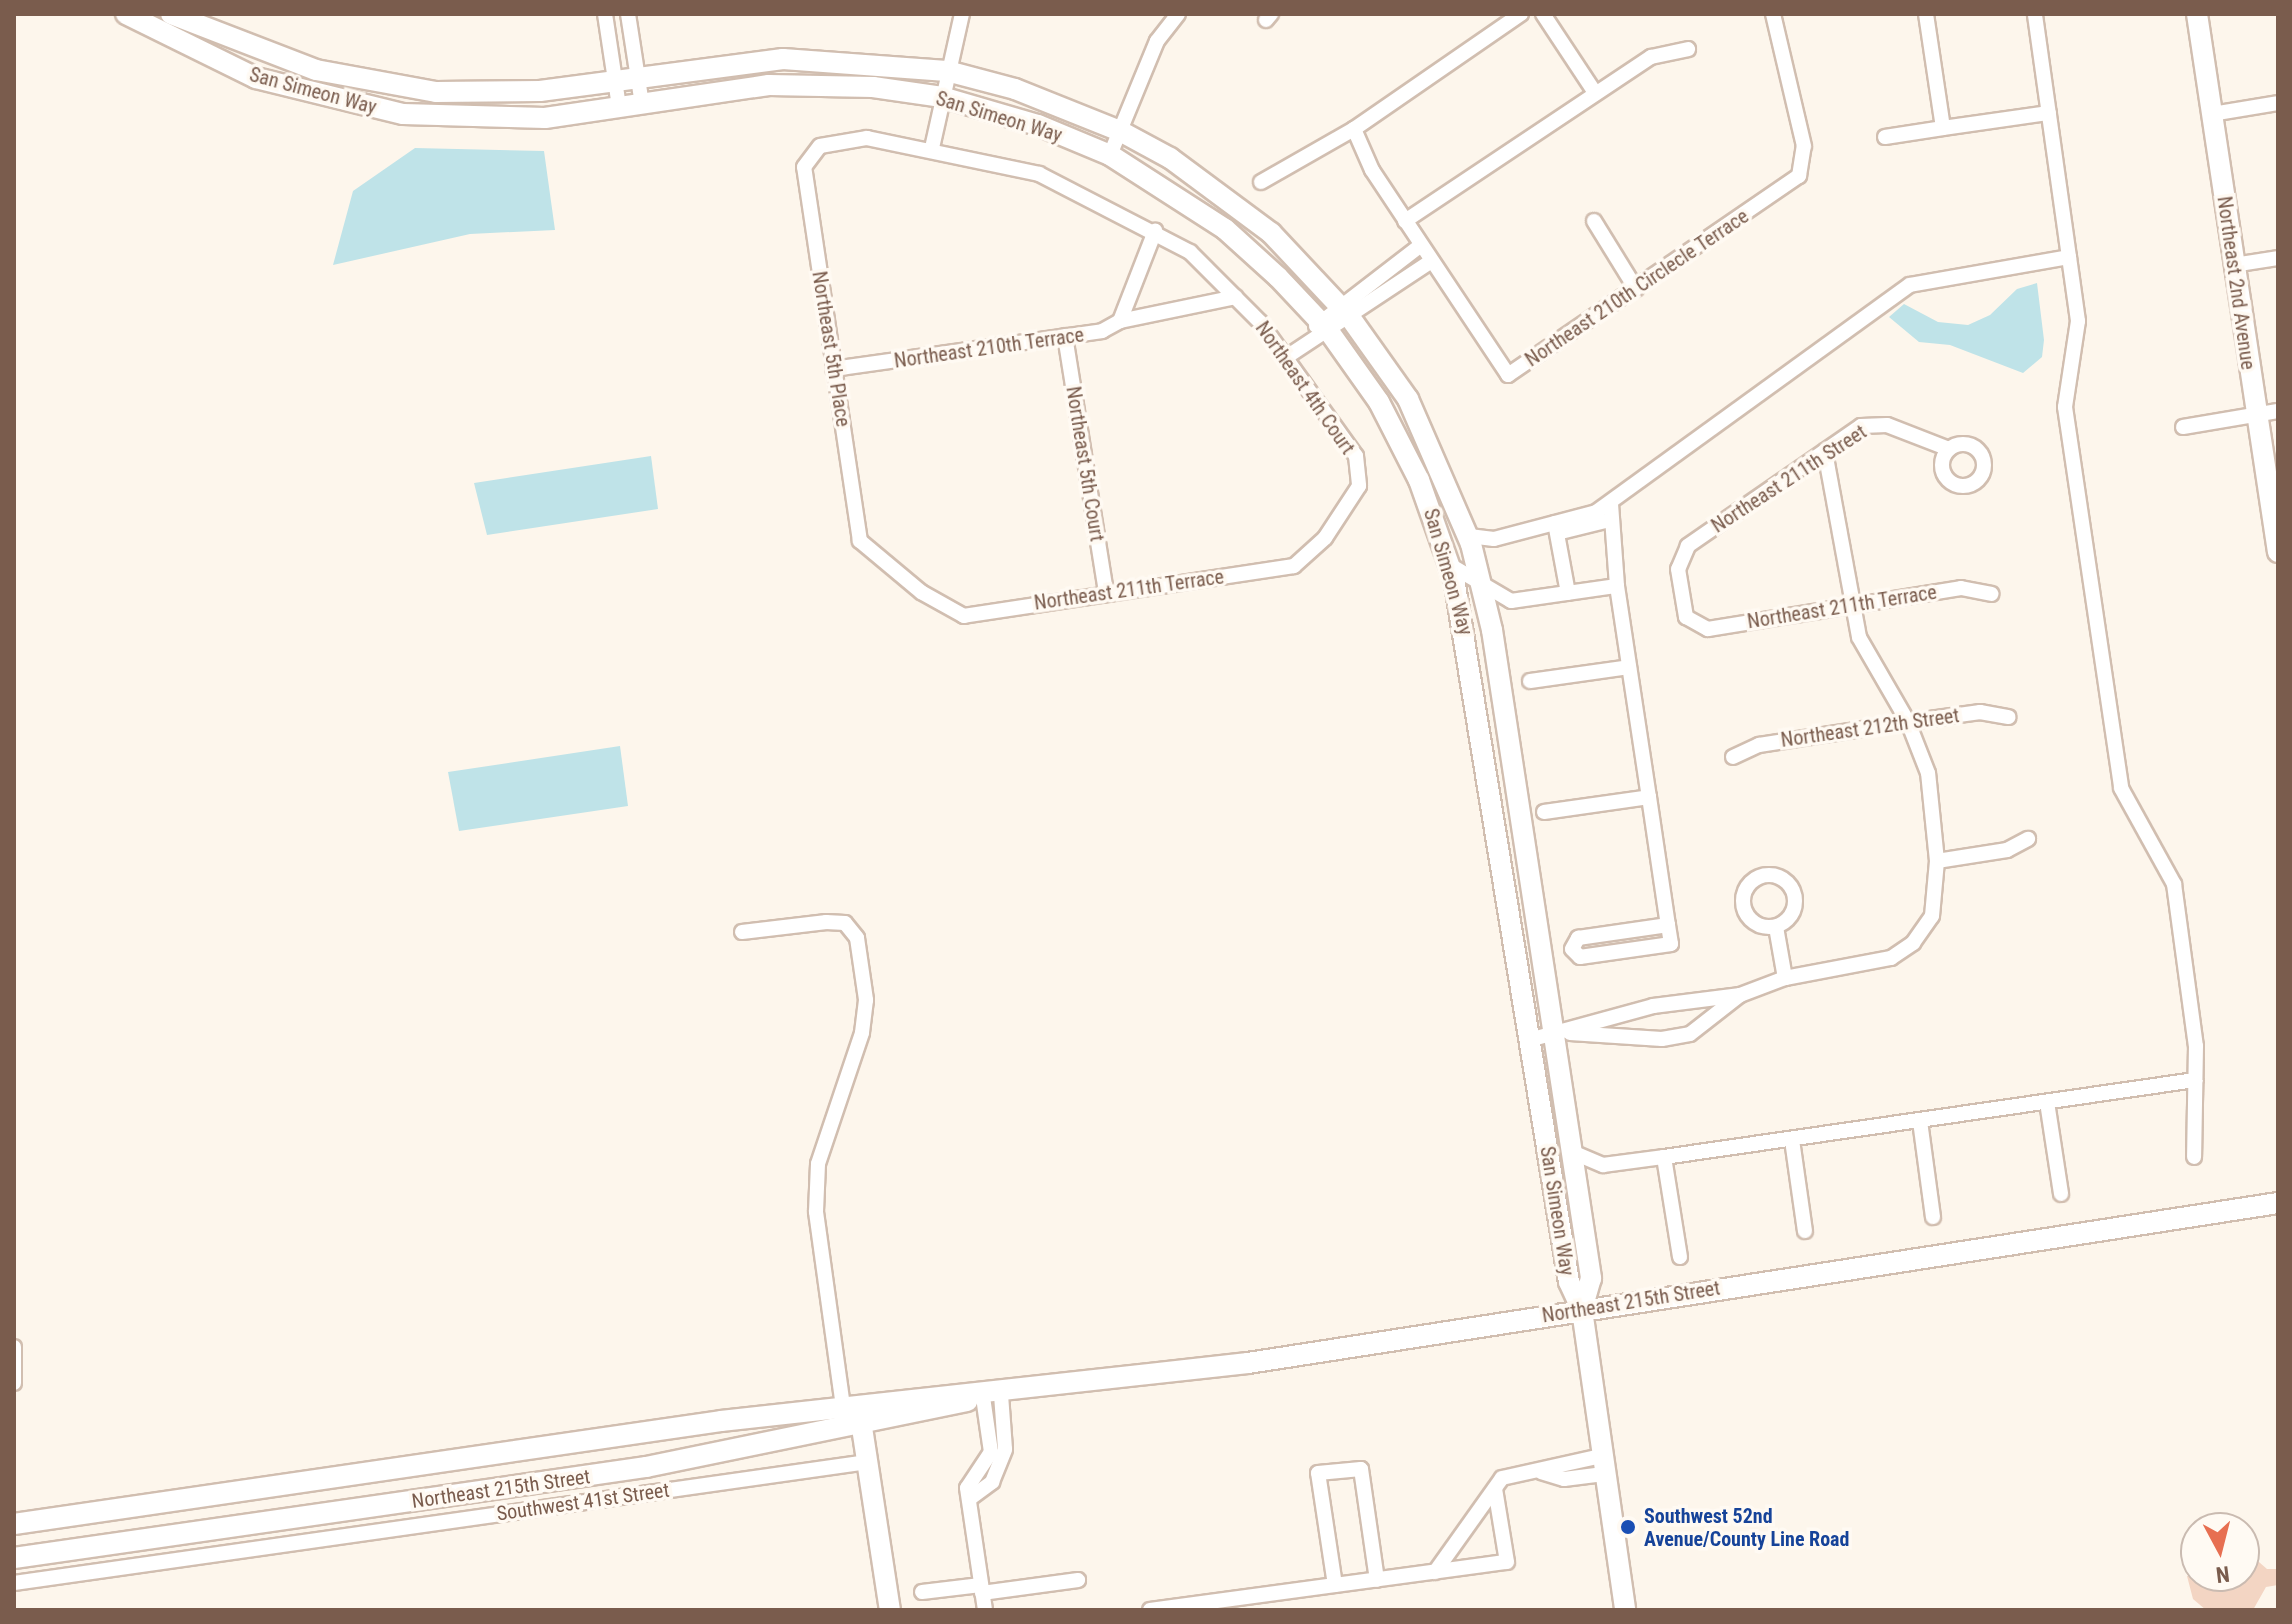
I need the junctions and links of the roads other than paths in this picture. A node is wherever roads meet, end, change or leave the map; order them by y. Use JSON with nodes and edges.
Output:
{"nodes":[{"id":1,"x":126,"y":14,"type":"edge"},
{"id":2,"x":171,"y":14,"type":"edge"},
{"id":3,"x":605,"y":14,"type":"edge"},
{"id":4,"x":628,"y":14,"type":"edge"},
{"id":5,"x":962,"y":14,"type":"edge"},
{"id":6,"x":1178,"y":14,"type":"edge"},
{"id":7,"x":1521,"y":14,"type":"edge"},
{"id":8,"x":1543,"y":14,"type":"edge"},
{"id":9,"x":1773,"y":14,"type":"edge"},
{"id":10,"x":1926,"y":14,"type":"edge"},
{"id":11,"x":2035,"y":14,"type":"edge"},
{"id":12,"x":2197,"y":14,"type":"edge"},
{"id":13,"x":1688,"y":49,"type":"dead end"},
{"id":14,"x":947,"y":71,"type":"junction"},
{"id":15,"x":638,"y":78,"type":"junction"},
{"id":16,"x":615,"y":81,"type":"junction"},
{"id":17,"x":1594,"y":91,"type":"junction"},
{"id":18,"x":942,"y":97,"type":"junction"},
{"id":19,"x":2278,"y":103,"type":"edge"},
{"id":20,"x":642,"y":104,"type":"junction"},
{"id":21,"x":619,"y":107,"type":"junction"},
{"id":22,"x":2049,"y":113,"type":"junction"},
{"id":23,"x":2212,"y":114,"type":"junction"},
{"id":24,"x":1943,"y":128,"type":"junction"},
{"id":25,"x":1354,"y":129,"type":"junction"},
{"id":26,"x":1120,"y":131,"type":"junction"},
{"id":27,"x":1885,"y":137,"type":"dead end"},
{"id":28,"x":932,"y":148,"type":"junction"},
{"id":29,"x":1110,"y":155,"type":"junction"},
{"id":30,"x":1261,"y":182,"type":"dead end"},
{"id":31,"x":1405,"y":221,"type":"junction"},
{"id":32,"x":1594,"y":221,"type":"dead end"},
{"id":33,"x":1155,"y":231,"type":"junction"},
{"id":34,"x":1420,"y":246,"type":"junction"},
{"id":35,"x":2069,"y":257,"type":"junction"},
{"id":36,"x":2278,"y":258,"type":"edge"},
{"id":37,"x":1430,"y":262,"type":"junction"},
{"id":38,"x":2233,"y":265,"type":"junction"},
{"id":39,"x":1636,"y":289,"type":"junction"},
{"id":40,"x":1236,"y":297,"type":"junction"},
{"id":41,"x":1343,"y":310,"type":"junction"},
{"id":42,"x":1120,"y":321,"type":"junction"},
{"id":43,"x":1320,"y":328,"type":"junction"},
{"id":44,"x":1065,"y":336,"type":"junction"},
{"id":45,"x":1288,"y":356,"type":"junction"},
{"id":46,"x":833,"y":369,"type":"junction"},
{"id":47,"x":2278,"y":411,"type":"edge"},
{"id":48,"x":2255,"y":414,"type":"junction"},
{"id":49,"x":2183,"y":427,"type":"dead end"},
{"id":50,"x":1949,"y":449,"type":"dead end"},
{"id":51,"x":1825,"y":451,"type":"junction"},
{"id":52,"x":1611,"y":504,"type":"junction"},
{"id":53,"x":1610,"y":520,"type":"junction"},
{"id":54,"x":1556,"y":528,"type":"junction"},
{"id":55,"x":1469,"y":536,"type":"junction"},
{"id":56,"x":1494,"y":539,"type":"junction"},
{"id":57,"x":2278,"y":552,"type":"edge"},
{"id":58,"x":1294,"y":566,"type":"joint"},
{"id":59,"x":1463,"y":566,"type":"junction"},
{"id":60,"x":1617,"y":586,"type":"junction"},
{"id":61,"x":1483,"y":589,"type":"junction"},
{"id":62,"x":1106,"y":591,"type":"junction"},
{"id":63,"x":1568,"y":593,"type":"junction"},
{"id":64,"x":1991,"y":594,"type":"dead end"},
{"id":65,"x":1511,"y":601,"type":"junction"},
{"id":66,"x":1853,"y":607,"type":"junction"},
{"id":67,"x":964,"y":616,"type":"joint"},
{"id":68,"x":1490,"y":621,"type":"junction"},
{"id":69,"x":1693,"y":625,"type":"joint"},
{"id":70,"x":1629,"y":667,"type":"junction"},
{"id":71,"x":1530,"y":681,"type":"dead end"},
{"id":72,"x":2009,"y":717,"type":"dead end"},
{"id":73,"x":1908,"y":722,"type":"junction"},
{"id":74,"x":1733,"y":757,"type":"dead end"},
{"id":75,"x":1649,"y":797,"type":"junction"},
{"id":76,"x":1544,"y":812,"type":"dead end"},
{"id":77,"x":2028,"y":839,"type":"dead end"},
{"id":78,"x":1937,"y":861,"type":"junction"},
{"id":79,"x":1668,"y":925,"type":"junction"},
{"id":80,"x":1776,"y":927,"type":"dead end"},
{"id":81,"x":742,"y":932,"type":"dead end"},
{"id":82,"x":1785,"y":978,"type":"junction"},
{"id":83,"x":1740,"y":995,"type":"junction"},
{"id":84,"x":1562,"y":1035,"type":"junction"},
{"id":85,"x":1529,"y":1040,"type":"junction"},
{"id":86,"x":2195,"y":1080,"type":"junction"},
{"id":87,"x":2047,"y":1102,"type":"junction"},
{"id":88,"x":1920,"y":1121,"type":"junction"},
{"id":89,"x":1792,"y":1140,"type":"junction"},
{"id":90,"x":1572,"y":1152,"type":"junction"},
{"id":91,"x":1664,"y":1157,"type":"junction"},
{"id":92,"x":2194,"y":1157,"type":"dead end"},
{"id":93,"x":2061,"y":1194,"type":"dead end"},
{"id":94,"x":2278,"y":1203,"type":"edge"},
{"id":95,"x":1933,"y":1217,"type":"dead end"},
{"id":96,"x":1805,"y":1231,"type":"dead end"},
{"id":97,"x":1680,"y":1257,"type":"dead end"},
{"id":98,"x":1582,"y":1310,"type":"junction"},
{"id":99,"x":14,"y":1347,"type":"edge"},
{"id":100,"x":14,"y":1383,"type":"edge"},
{"id":101,"x":992,"y":1396,"type":"junction"},
{"id":102,"x":852,"y":1415,"type":"junction"},
{"id":103,"x":867,"y":1462,"type":"junction"},
{"id":104,"x":1602,"y":1465,"type":"junction"},
{"id":105,"x":1495,"y":1489,"type":"junction"},
{"id":106,"x":476,"y":1493,"type":"junction"},
{"id":107,"x":479,"y":1517,"type":"junction"},
{"id":108,"x":14,"y":1524,"type":"edge"},
{"id":109,"x":14,"y":1558,"type":"edge"},
{"id":110,"x":1435,"y":1572,"type":"junction"},
{"id":111,"x":1078,"y":1580,"type":"dead end"},
{"id":112,"x":1377,"y":1580,"type":"junction"},
{"id":113,"x":14,"y":1583,"type":"edge"},
{"id":114,"x":1335,"y":1585,"type":"junction"},
{"id":115,"x":982,"y":1589,"type":"junction"},
{"id":116,"x":922,"y":1592,"type":"dead end"},
{"id":117,"x":1184,"y":1608,"type":"edge"},
{"id":118,"x":890,"y":1610,"type":"edge"},
{"id":119,"x":985,"y":1610,"type":"edge"},
{"id":120,"x":1150,"y":1610,"type":"edge"},
{"id":121,"x":1625,"y":1610,"type":"edge"}],
"edges":[{"from":1,"to":21,"type":"street","name":"San Simeon Way"},
{"from":2,"to":16,"type":"street","name":"San Simeon Way"},
{"from":3,"to":16,"type":"street"},
{"from":4,"to":15,"type":"street"},
{"from":5,"to":14,"type":"street"},
{"from":6,"to":26,"type":"street"},
{"from":7,"to":25,"type":"street"},
{"from":8,"to":17,"type":"street"},
{"from":9,"to":39,"type":"street","name":"Northeast 210th Circlecle Terrace"},
{"from":10,"to":24,"type":"street"},
{"from":11,"to":22,"type":"street"},
{"from":12,"to":23,"type":"street","name":"Northeast 2nd Avenue"},
{"from":13,"to":17,"type":"street"},
{"from":14,"to":15,"type":"street","name":"San Simeon Way"},
{"from":14,"to":18,"type":"street"},
{"from":14,"to":26,"type":"street","name":"San Simeon Way"},
{"from":15,"to":16,"type":"street","name":"San Simeon Way"},
{"from":15,"to":20,"type":"street"},
{"from":16,"to":21,"type":"street"},
{"from":17,"to":31,"type":"street"},
{"from":18,"to":20,"type":"street","name":"San Simeon Way"},
{"from":18,"to":28,"type":"street"},
{"from":18,"to":29,"type":"street","name":"San Simeon Way"},
{"from":19,"to":23,"type":"street"},
{"from":20,"to":21,"type":"street","name":"San Simeon Way"},
{"from":22,"to":24,"type":"street"},
{"from":22,"to":35,"type":"street"},
{"from":23,"to":38,"type":"street","name":"Northeast 2nd Avenue"},
{"from":24,"to":27,"type":"street"},
{"from":25,"to":30,"type":"street"},
{"from":25,"to":31,"type":"street","name":"Northeast 210th Circlecle Terrace"},
{"from":26,"to":29,"type":"street"},
{"from":26,"to":41,"type":"street","name":"San Simeon Way"},
{"from":28,"to":33,"type":"street","name":"Northeast 4th Court"},
{"from":28,"to":46,"type":"street","name":"Northeast 5th Place"},
{"from":29,"to":43,"type":"street","name":"San Simeon Way"},
{"from":31,"to":34,"type":"street","name":"Northeast 210th Circlecle Terrace"},
{"from":32,"to":39,"type":"street"},
{"from":33,"to":40,"type":"street","name":"Northeast 4th Court"},
{"from":33,"to":42,"type":"street"},
{"from":34,"to":37,"type":"street","name":"Northeast 210th Circlecle Terrace"},
{"from":34,"to":41,"type":"street"},
{"from":35,"to":52,"type":"street"},
{"from":35,"to":86,"type":"street"},
{"from":36,"to":38,"type":"street"},
{"from":37,"to":39,"type":"street","name":"Northeast 210th Circlecle Terrace"},
{"from":37,"to":41,"type":"street"},
{"from":38,"to":48,"type":"street","name":"Northeast 2nd Avenue"},
{"from":40,"to":42,"type":"street","name":"Northeast 210th Terrace"},
{"from":40,"to":45,"type":"street","name":"Northeast 4th Court"},
{"from":41,"to":43,"type":"street"},
{"from":41,"to":55,"type":"street","name":"San Simeon Way"},
{"from":42,"to":44,"type":"street","name":"Northeast 210th Terrace"},
{"from":43,"to":45,"type":"street"},
{"from":43,"to":59,"type":"street","name":"San Simeon Way"},
{"from":44,"to":46,"type":"street","name":"Northeast 210th Terrace"},
{"from":44,"to":62,"type":"street","name":"Northeast 5th Court"},
{"from":45,"to":58,"type":"street","name":"Northeast 4th Court"},
{"from":46,"to":67,"type":"street","name":"Northeast 5th Place"},
{"from":47,"to":48,"type":"street"},
{"from":48,"to":49,"type":"street"},
{"from":48,"to":57,"type":"street","name":"Northeast 2nd Avenue"},
{"from":50,"to":51,"type":"street","name":"Northeast 211th Street"},
{"from":51,"to":66,"type":"street"},
{"from":51,"to":69,"type":"street","name":"Northeast 211th Street"},
{"from":52,"to":53,"type":"street"},
{"from":52,"to":54,"type":"street"},
{"from":53,"to":54,"type":"street"},
{"from":53,"to":60,"type":"street"},
{"from":54,"to":56,"type":"street"},
{"from":54,"to":63,"type":"street"},
{"from":55,"to":56,"type":"street"},
{"from":55,"to":59,"type":"street","name":"San Simeon Way"},
{"from":56,"to":59,"type":"street"},
{"from":58,"to":62,"type":"street","name":"Northeast 211th Terrace"},
{"from":59,"to":61,"type":"street","name":"San Simeon Way"},
{"from":59,"to":85,"type":"street","name":"San Simeon Way"},
{"from":60,"to":63,"type":"street"},
{"from":60,"to":70,"type":"street"},
{"from":61,"to":65,"type":"street"},
{"from":61,"to":68,"type":"street","name":"San Simeon Way"},
{"from":62,"to":67,"type":"street","name":"Northeast 211th Terrace"},
{"from":63,"to":65,"type":"street"},
{"from":64,"to":66,"type":"street","name":"Northeast 211th Terrace"},
{"from":65,"to":68,"type":"street"},
{"from":66,"to":69,"type":"street","name":"Northeast 211th Terrace"},
{"from":66,"to":73,"type":"street"},
{"from":68,"to":84,"type":"street","name":"San Simeon Way"},
{"from":70,"to":71,"type":"street"},
{"from":70,"to":75,"type":"street"},
{"from":72,"to":73,"type":"street","name":"Northeast 212th Street"},
{"from":73,"to":74,"type":"street","name":"Northeast 212th Street"},
{"from":73,"to":78,"type":"street"},
{"from":75,"to":76,"type":"street"},
{"from":75,"to":79,"type":"street"},
{"from":77,"to":78,"type":"street"},
{"from":78,"to":82,"type":"street"},
{"from":79,"to":79,"type":"street"},
{"from":80,"to":82,"type":"street"},
{"from":81,"to":102,"type":"street"},
{"from":82,"to":83,"type":"street"},
{"from":83,"to":84,"type":"street"},
{"from":83,"to":84,"type":"street"},
{"from":84,"to":85,"type":"street"},
{"from":84,"to":90,"type":"street","name":"San Simeon Way"},
{"from":85,"to":98,"type":"street","name":"San Simeon Way"},
{"from":86,"to":87,"type":"street"},
{"from":86,"to":92,"type":"street"},
{"from":87,"to":88,"type":"street"},
{"from":87,"to":93,"type":"street"},
{"from":88,"to":89,"type":"street"},
{"from":88,"to":95,"type":"street"},
{"from":89,"to":91,"type":"street"},
{"from":89,"to":96,"type":"street"},
{"from":90,"to":91,"type":"street"},
{"from":90,"to":98,"type":"street","name":"San Simeon Way"},
{"from":91,"to":97,"type":"street"},
{"from":94,"to":98,"type":"street","name":"Northeast 215th Street"},
{"from":98,"to":101,"type":"street","name":"Northeast 215th Street"},
{"from":98,"to":104,"type":"street"},
{"from":99,"to":100,"type":"street"},
{"from":101,"to":102,"type":"street","name":"Northeast 215th Street"},
{"from":101,"to":115,"type":"street"},
{"from":102,"to":103,"type":"street"},
{"from":102,"to":106,"type":"street","name":"Northeast 215th Street"},
{"from":102,"to":108,"type":"street","name":"Northeast 215th Street"},
{"from":103,"to":107,"type":"street","name":"Southwest 41st Street"},
{"from":103,"to":118,"type":"street"},
{"from":104,"to":105,"type":"street"},
{"from":104,"to":121,"type":"street"},
{"from":105,"to":110,"type":"street"},
{"from":105,"to":110,"type":"street"},
{"from":106,"to":107,"type":"street"},
{"from":106,"to":109,"type":"street","name":"Northeast 215th Street"},
{"from":107,"to":113,"type":"street","name":"Southwest 41st Street"},
{"from":110,"to":112,"type":"street"},
{"from":111,"to":115,"type":"street"},
{"from":112,"to":114,"type":"street"},
{"from":112,"to":114,"type":"street"},
{"from":114,"to":117,"type":"street"},
{"from":115,"to":116,"type":"street"},
{"from":115,"to":119,"type":"street"},
{"from":117,"to":120,"type":"street"}]}
